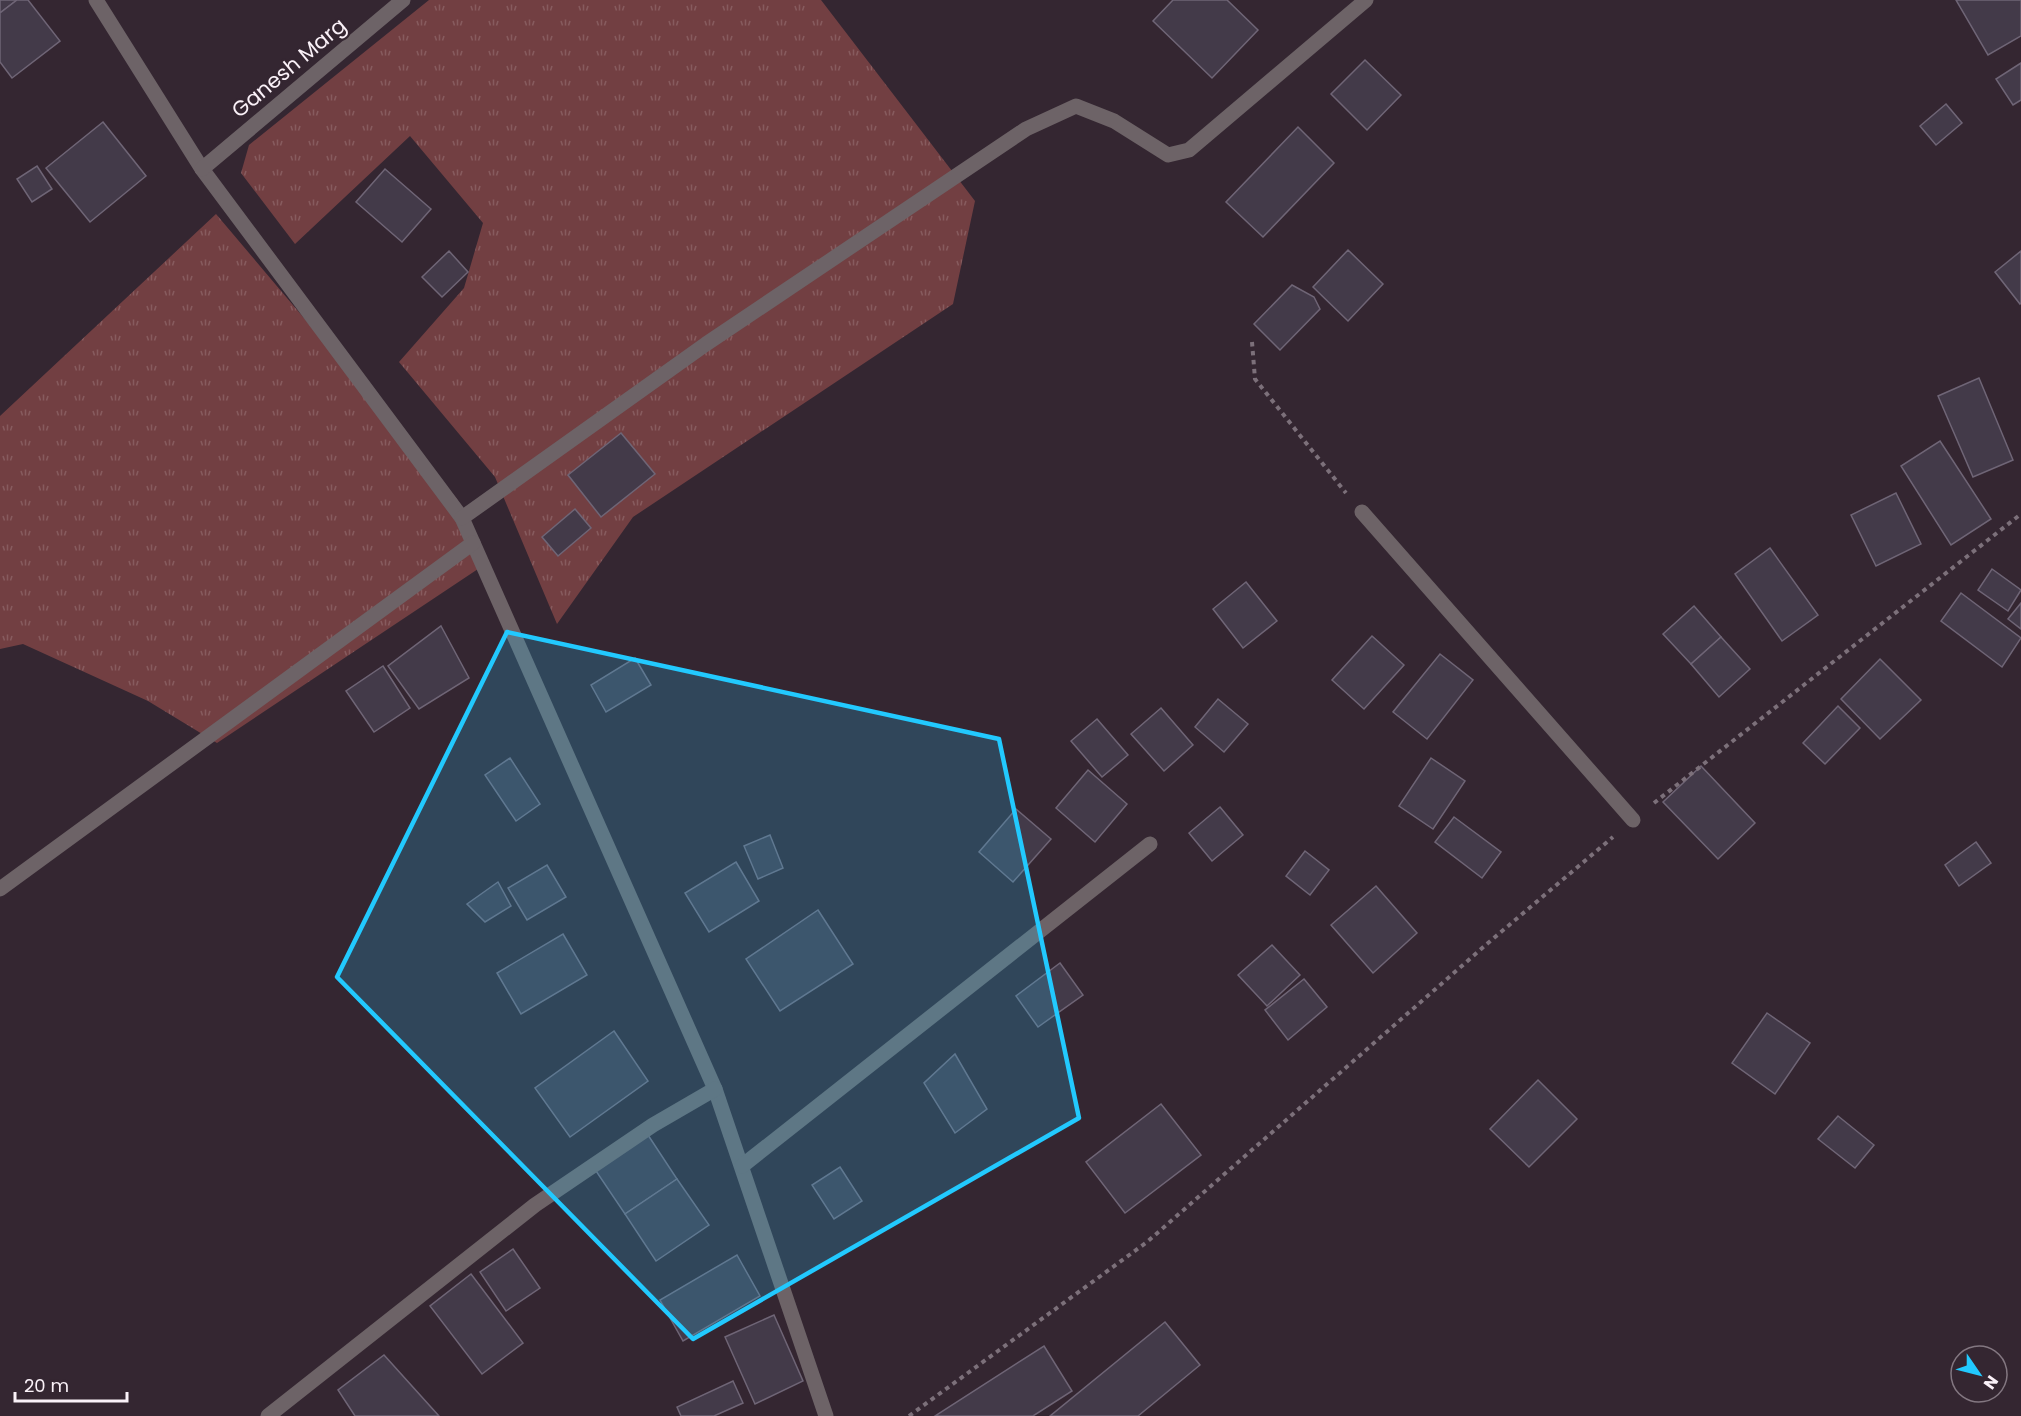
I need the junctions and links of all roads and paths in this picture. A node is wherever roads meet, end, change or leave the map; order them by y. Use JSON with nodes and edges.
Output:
{"nodes":[{"id":1,"x":96,"y":0,"type":"edge"},
{"id":2,"x":403,"y":0,"type":"edge"},
{"id":3,"x":1366,"y":0,"type":"edge"},
{"id":4,"x":202,"y":169,"type":"junction"},
{"id":5,"x":1252,"y":342,"type":"dead end"},
{"id":6,"x":1362,"y":512,"type":"joint"},
{"id":7,"x":2021,"y":514,"type":"edge"},
{"id":8,"x":462,"y":518,"type":"junction"},
{"id":9,"x":473,"y":543,"type":"junction"},
{"id":10,"x":1633,"y":820,"type":"junction"},
{"id":11,"x":1150,"y":844,"type":"dead end"},
{"id":12,"x":0,"y":889,"type":"edge"},
{"id":13,"x":715,"y":1089,"type":"junction"},
{"id":14,"x":742,"y":1166,"type":"junction"},
{"id":15,"x":268,"y":1416,"type":"edge"},
{"id":16,"x":826,"y":1416,"type":"edge"},
{"id":17,"x":909,"y":1416,"type":"edge"}],
"edges":[{"from":1,"to":4,"type":"street"},
{"from":2,"to":4,"type":"street","name":"Ganesh Marg"},
{"from":3,"to":8,"type":"street"},
{"from":4,"to":8,"type":"street"},
{"from":5,"to":6,"type":"path"},
{"from":6,"to":10,"type":"street"},
{"from":7,"to":10,"type":"path"},
{"from":8,"to":9,"type":"street"},
{"from":9,"to":12,"type":"street"},
{"from":9,"to":13,"type":"street"},
{"from":10,"to":17,"type":"path"},
{"from":11,"to":14,"type":"street"},
{"from":13,"to":14,"type":"street"},
{"from":13,"to":15,"type":"street"},
{"from":14,"to":16,"type":"street"}]}
